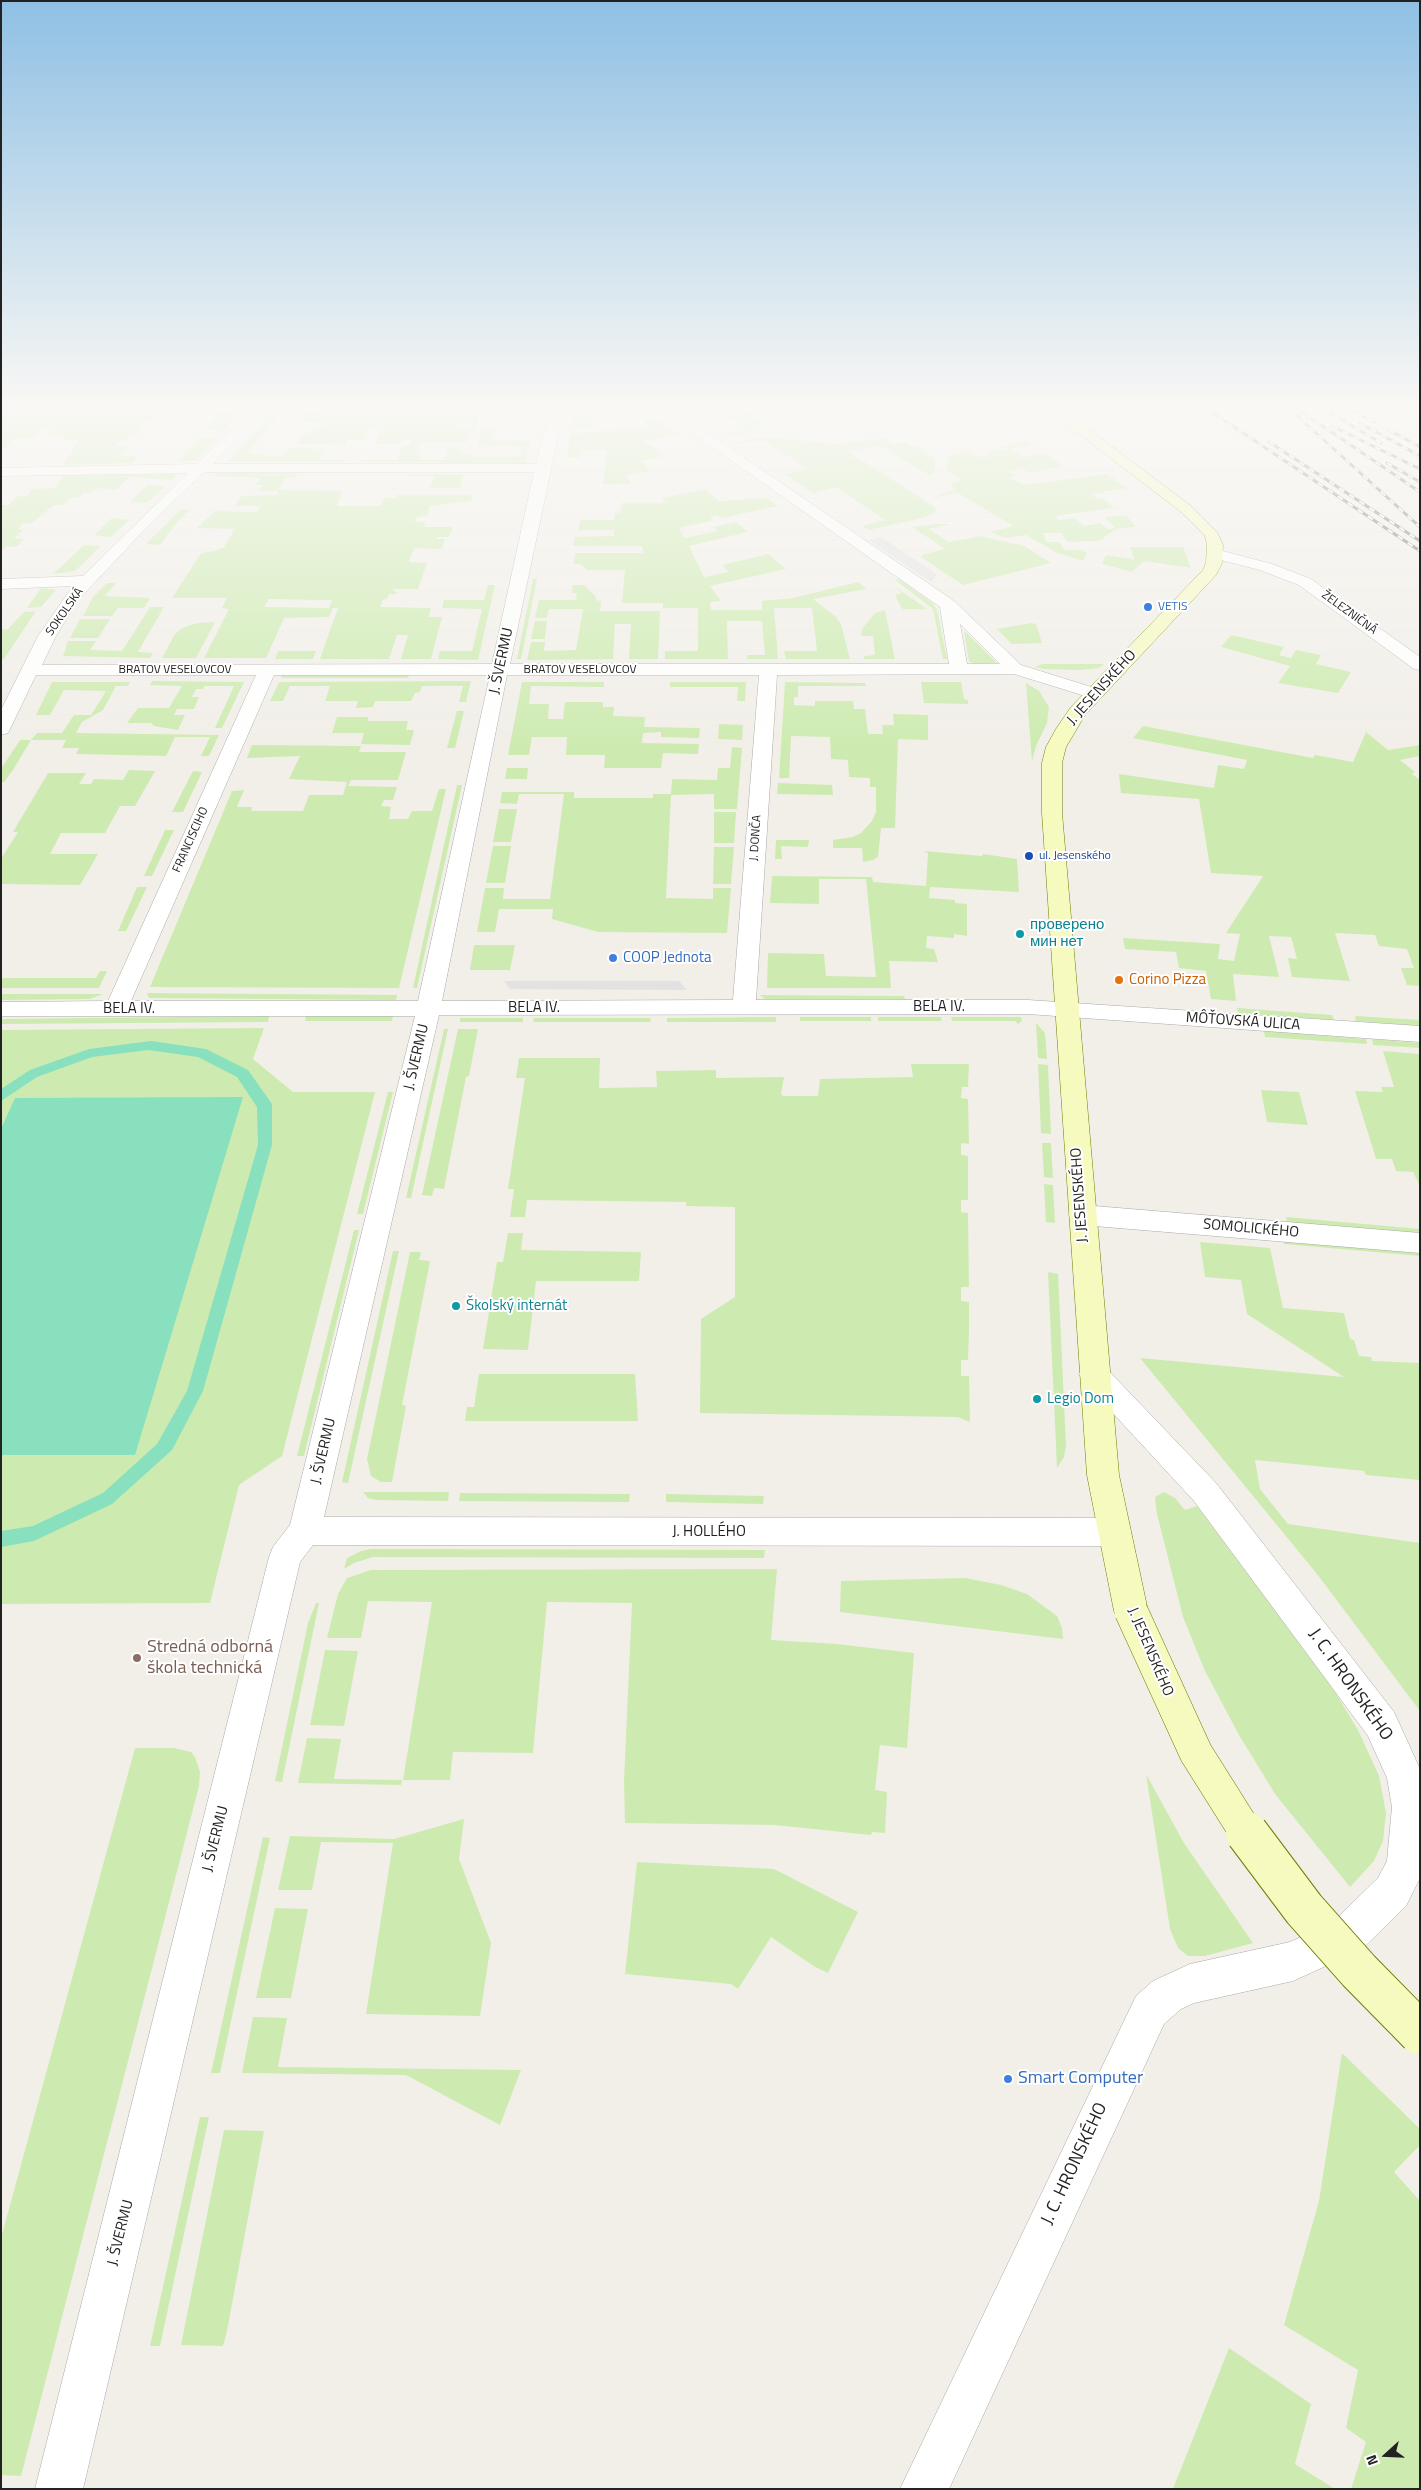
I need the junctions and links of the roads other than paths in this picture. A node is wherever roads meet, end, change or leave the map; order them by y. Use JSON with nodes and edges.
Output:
{"nodes":[{"id":1,"x":147,"y":519,"type":"edge"},
{"id":2,"x":531,"y":519,"type":"edge"},
{"id":3,"x":824,"y":519,"type":"edge"},
{"id":4,"x":1197,"y":519,"type":"edge"},
{"id":5,"x":1216,"y":554,"type":"junction"},
{"id":6,"x":87,"y":581,"type":"junction"},
{"id":7,"x":1,"y":584,"type":"edge"},
{"id":8,"x":948,"y":605,"type":"junction"},
{"id":9,"x":1420,"y":665,"type":"edge"},
{"id":10,"x":1015,"y":669,"type":"junction"},
{"id":11,"x":30,"y":670,"type":"junction"},
{"id":12,"x":267,"y":670,"type":"junction"},
{"id":13,"x":500,"y":670,"type":"junction"},
{"id":14,"x":768,"y":670,"type":"junction"},
{"id":15,"x":959,"y":670,"type":"junction"},
{"id":16,"x":1095,"y":694,"type":"junction"},
{"id":17,"x":1,"y":729,"type":"edge"},
{"id":18,"x":744,"y":1007,"type":"junction"},
{"id":19,"x":428,"y":1008,"type":"junction"},
{"id":20,"x":1,"y":1009,"type":"edge"},
{"id":21,"x":116,"y":1009,"type":"junction"},
{"id":22,"x":1066,"y":1009,"type":"junction"},
{"id":23,"x":1420,"y":1034,"type":"edge"},
{"id":24,"x":1082,"y":1215,"type":"junction"},
{"id":25,"x":1420,"y":1243,"type":"edge"},
{"id":26,"x":1094,"y":1374,"type":"junction"},
{"id":27,"x":305,"y":1531,"type":"junction"},
{"id":28,"x":1113,"y":1532,"type":"junction"},
{"id":29,"x":1420,"y":2033,"type":"edge"},
{"id":30,"x":59,"y":2489,"type":"edge"},
{"id":31,"x":924,"y":2489,"type":"edge"}],
"edges":[{"from":1,"to":6,"type":"street","name":"SOKOLSKÁ"},
{"from":2,"to":13,"type":"street","name":"J. ŠVERMU"},
{"from":3,"to":8,"type":"street"},
{"from":4,"to":5,"type":"street"},
{"from":5,"to":9,"type":"street","name":"ŽELEZNIČNÁ"},
{"from":5,"to":16,"type":"street","name":"J. JESENSKÉHO"},
{"from":6,"to":7,"type":"street"},
{"from":6,"to":11,"type":"street","name":"SOKOLSKÁ"},
{"from":8,"to":10,"type":"street"},
{"from":8,"to":15,"type":"street"},
{"from":10,"to":15,"type":"street","name":"BRATOV VESELOVCOV"},
{"from":10,"to":16,"type":"street","name":"BRATOV VESELOVCOV"},
{"from":11,"to":12,"type":"street","name":"BRATOV VESELOVCOV"},
{"from":11,"to":17,"type":"street","name":"SOKOLSKÁ"},
{"from":12,"to":13,"type":"street","name":"BRATOV VESELOVCOV"},
{"from":12,"to":21,"type":"street","name":"FRANCISCIHO"},
{"from":13,"to":14,"type":"street","name":"BRATOV VESELOVCOV"},
{"from":13,"to":19,"type":"street","name":"J. ŠVERMU"},
{"from":14,"to":15,"type":"street","name":"BRATOV VESELOVCOV"},
{"from":14,"to":18,"type":"street","name":"J. DONČA"},
{"from":16,"to":22,"type":"street","name":"J. JESENSKÉHO"},
{"from":18,"to":19,"type":"street","name":"BELA IV."},
{"from":18,"to":22,"type":"street","name":"BELA IV."},
{"from":19,"to":21,"type":"street","name":"BELA IV."},
{"from":19,"to":27,"type":"street","name":"J. ŠVERMU"},
{"from":20,"to":21,"type":"street","name":"BELA IV."},
{"from":22,"to":23,"type":"street","name":"MÔŤOVSKÁ ULICA"},
{"from":22,"to":24,"type":"street","name":"J. JESENSKÉHO"},
{"from":24,"to":25,"type":"street","name":"SOMOLICKÉHO"},
{"from":24,"to":26,"type":"street","name":"J. JESENSKÉHO"},
{"from":26,"to":28,"type":"street","name":"J. JESENSKÉHO"},
{"from":26,"to":31,"type":"street","name":"J. C. HRONSKÉHO"},
{"from":27,"to":28,"type":"street","name":"J. HOLLÉHO"},
{"from":27,"to":30,"type":"street","name":"J. ŠVERMU"},
{"from":28,"to":29,"type":"street","name":"J. JESENSKÉHO","bridge":true}]}
